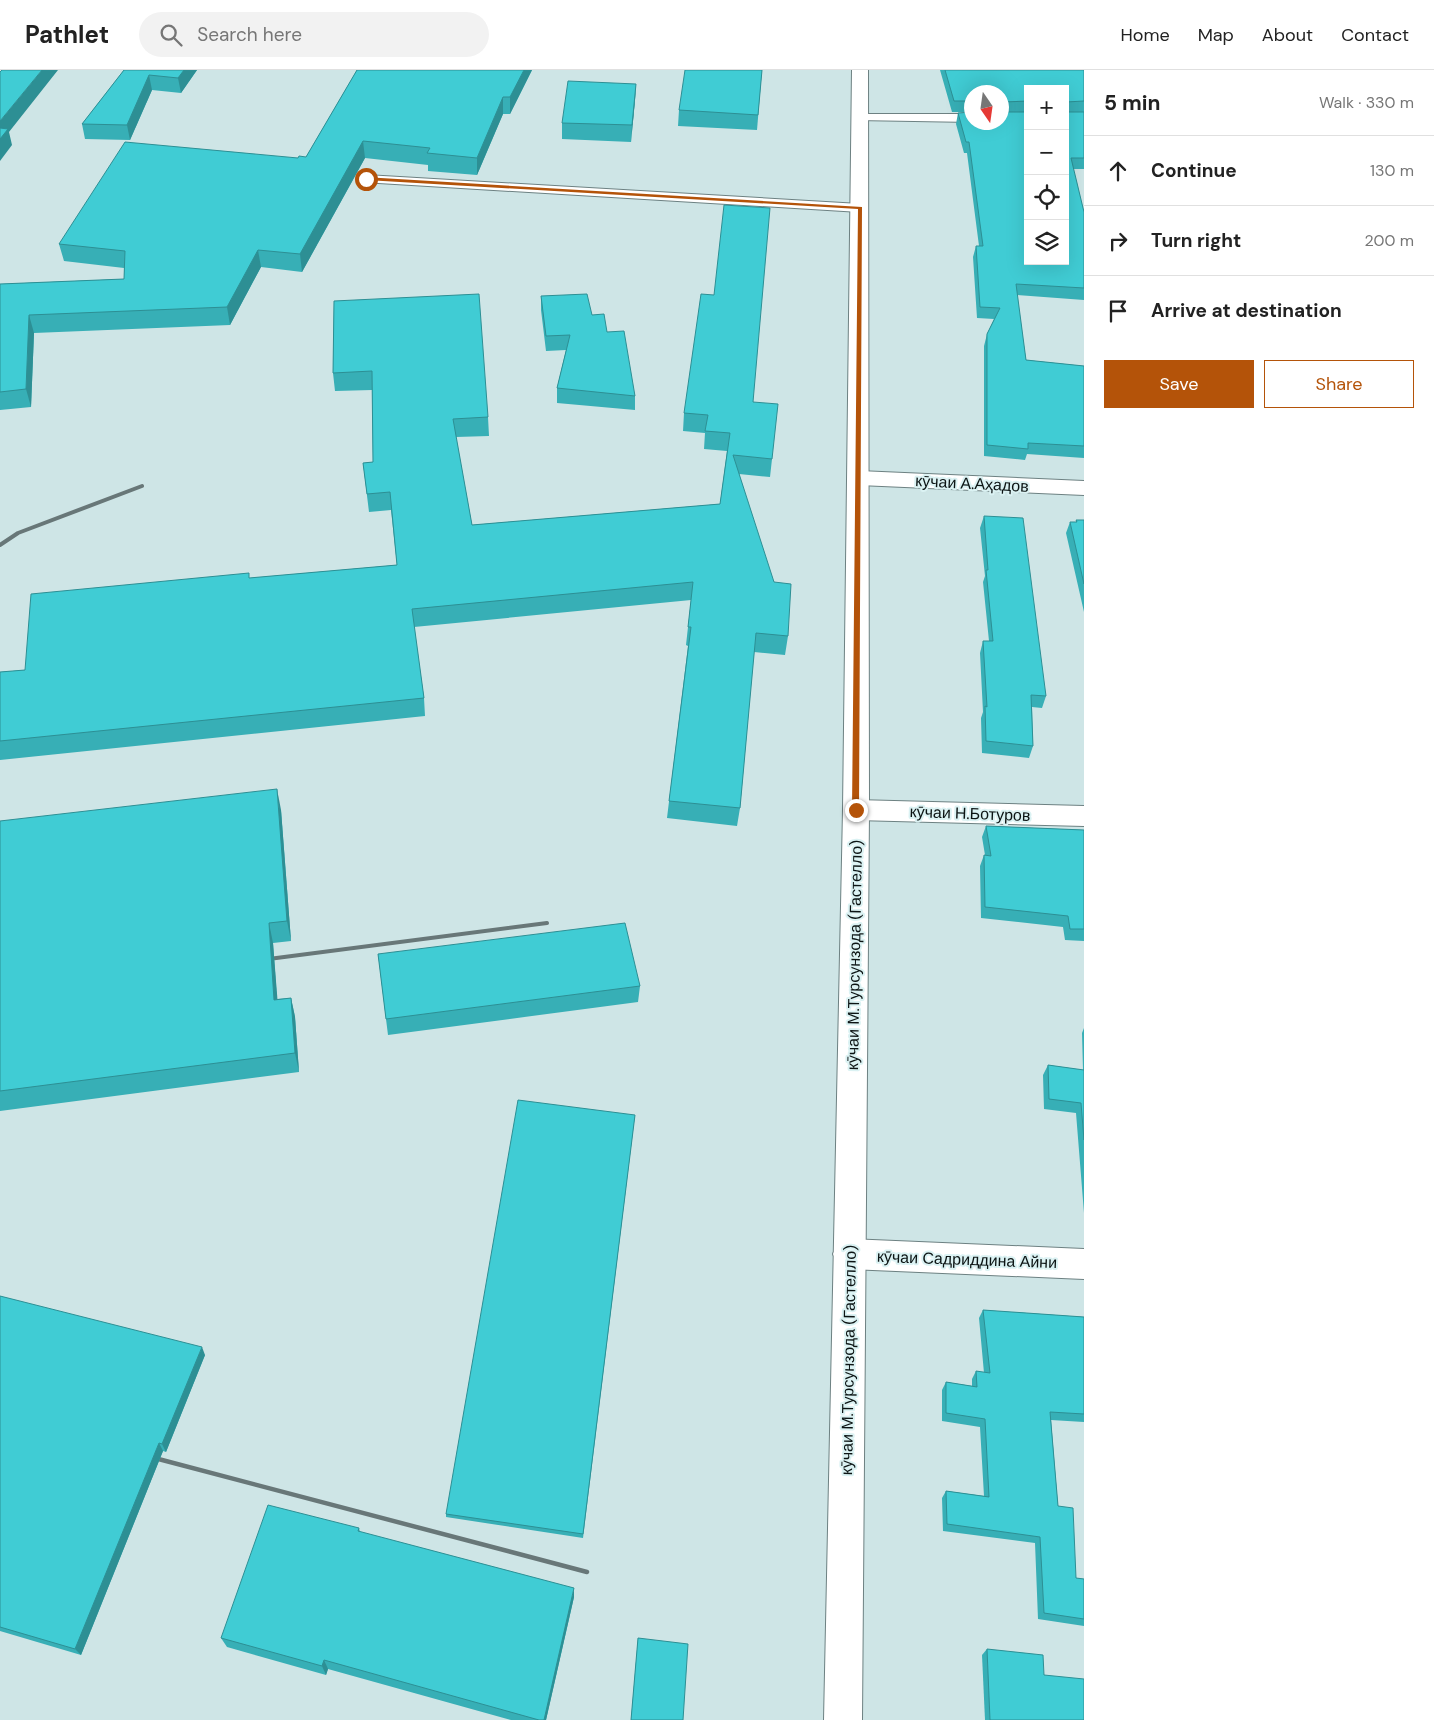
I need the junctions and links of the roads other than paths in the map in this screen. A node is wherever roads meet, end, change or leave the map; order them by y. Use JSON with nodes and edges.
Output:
{"nodes":[{"id":1,"x":860,"y":70,"type":"edge"},
{"id":2,"x":860,"y":118,"type":"junction"},
{"id":3,"x":964,"y":118,"type":"edge"},
{"id":4,"x":366,"y":179,"type":"dead end"},
{"id":5,"x":860,"y":208,"type":"junction"},
{"id":6,"x":859,"y":478,"type":"junction"},
{"id":7,"x":1084,"y":488,"type":"edge"},
{"id":8,"x":856,"y":810,"type":"junction"},
{"id":9,"x":1084,"y":816,"type":"edge"},
{"id":10,"x":849,"y":1254,"type":"junction"},
{"id":11,"x":1084,"y":1264,"type":"edge"},
{"id":12,"x":843,"y":1720,"type":"edge"}],
"edges":[{"from":1,"to":2,"type":"street","name":"кӯчаи М.Турсунзода (Гастелло)"},
{"from":2,"to":3,"type":"lane"},
{"from":2,"to":5,"type":"street","name":"кӯчаи М.Турсунзода (Гастелло)"},
{"from":4,"to":5,"type":"lane"},
{"from":5,"to":6,"type":"street","name":"кӯчаи М.Турсунзода (Гастелло)"},
{"from":6,"to":7,"type":"street","name":"кӯчаи А.Аҳадов"},
{"from":6,"to":8,"type":"street","name":"кӯчаи М.Турсунзода (Гастелло)"},
{"from":8,"to":9,"type":"street","name":"кӯчаи Н.Ботуров"},
{"from":8,"to":10,"type":"street","name":"кӯчаи М.Турсунзода (Гастелло)"},
{"from":10,"to":11,"type":"street","name":"кӯчаи Садриддина Айни"},
{"from":10,"to":12,"type":"street","name":"кӯчаи М.Турсунзода (Гастелло)"}]}
